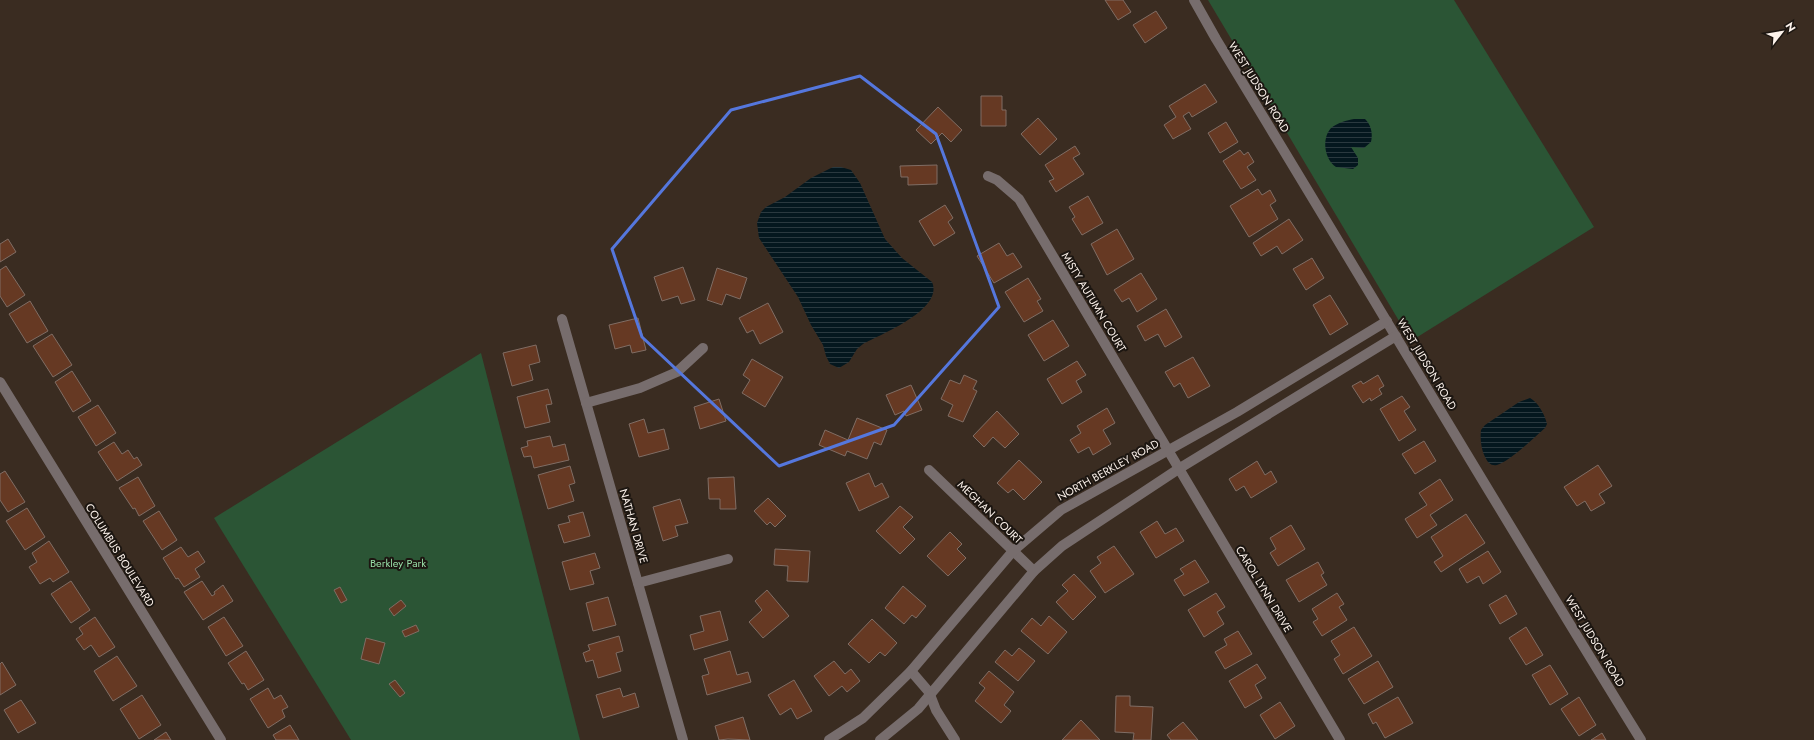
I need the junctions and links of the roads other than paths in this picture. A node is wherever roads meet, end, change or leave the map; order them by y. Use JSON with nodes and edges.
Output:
{"nodes":[{"id":1,"x":1194,"y":0,"type":"edge"},
{"id":2,"x":988,"y":176,"type":"dead end"},
{"id":3,"x":562,"y":319,"type":"dead end"},
{"id":4,"x":1387,"y":321,"type":"junction"},
{"id":5,"x":1396,"y":336,"type":"junction"},
{"id":6,"x":702,"y":348,"type":"dead end"},
{"id":7,"x":0,"y":382,"type":"edge"},
{"id":8,"x":586,"y":403,"type":"junction"},
{"id":9,"x":1169,"y":449,"type":"junction"},
{"id":10,"x":1180,"y":468,"type":"junction"},
{"id":11,"x":929,"y":470,"type":"dead end"},
{"id":12,"x":1013,"y":551,"type":"junction"},
{"id":13,"x":728,"y":559,"type":"dead end"},
{"id":14,"x":1034,"y":571,"type":"junction"},
{"id":15,"x":638,"y":583,"type":"junction"},
{"id":16,"x":910,"y":671,"type":"junction"},
{"id":17,"x":930,"y":695,"type":"junction"},
{"id":18,"x":220,"y":740,"type":"edge"},
{"id":19,"x":683,"y":740,"type":"edge"},
{"id":20,"x":829,"y":740,"type":"edge"},
{"id":21,"x":880,"y":740,"type":"edge"},
{"id":22,"x":954,"y":740,"type":"edge"},
{"id":23,"x":1340,"y":740,"type":"edge"},
{"id":24,"x":1641,"y":740,"type":"edge"}],
"edges":[{"from":1,"to":4,"type":"street","name":"WEST JUDSON ROAD"},
{"from":2,"to":9,"type":"street","name":"MISTY AUTUMN COURT"},
{"from":3,"to":8,"type":"street","name":"NATHAN DRIVE"},
{"from":4,"to":5,"type":"street","name":"WEST JUDSON ROAD"},
{"from":4,"to":9,"type":"street","name":"NORTH BERKLEY ROAD"},
{"from":5,"to":10,"type":"street"},
{"from":5,"to":24,"type":"street","name":"WEST JUDSON ROAD"},
{"from":6,"to":8,"type":"street"},
{"from":7,"to":18,"type":"street","name":"COLUMBUS BOULEVARD"},
{"from":8,"to":15,"type":"street","name":"NATHAN DRIVE"},
{"from":9,"to":10,"type":"street","name":"CAROL LYNN DRIVE"},
{"from":9,"to":12,"type":"street","name":"NORTH BERKLEY ROAD"},
{"from":10,"to":14,"type":"street"},
{"from":10,"to":23,"type":"street","name":"CAROL LYNN DRIVE"},
{"from":11,"to":12,"type":"street","name":"MEGHAN COURT"},
{"from":12,"to":14,"type":"street","name":"MEGHAN COURT"},
{"from":12,"to":16,"type":"street","name":"NORTH BERKLEY ROAD"},
{"from":13,"to":15,"type":"street"},
{"from":14,"to":17,"type":"street"},
{"from":15,"to":19,"type":"street","name":"NATHAN DRIVE"},
{"from":16,"to":17,"type":"street"},
{"from":16,"to":20,"type":"street","name":"NORTH BERKLEY ROAD"},
{"from":17,"to":21,"type":"street"},
{"from":17,"to":22,"type":"street"}]}
